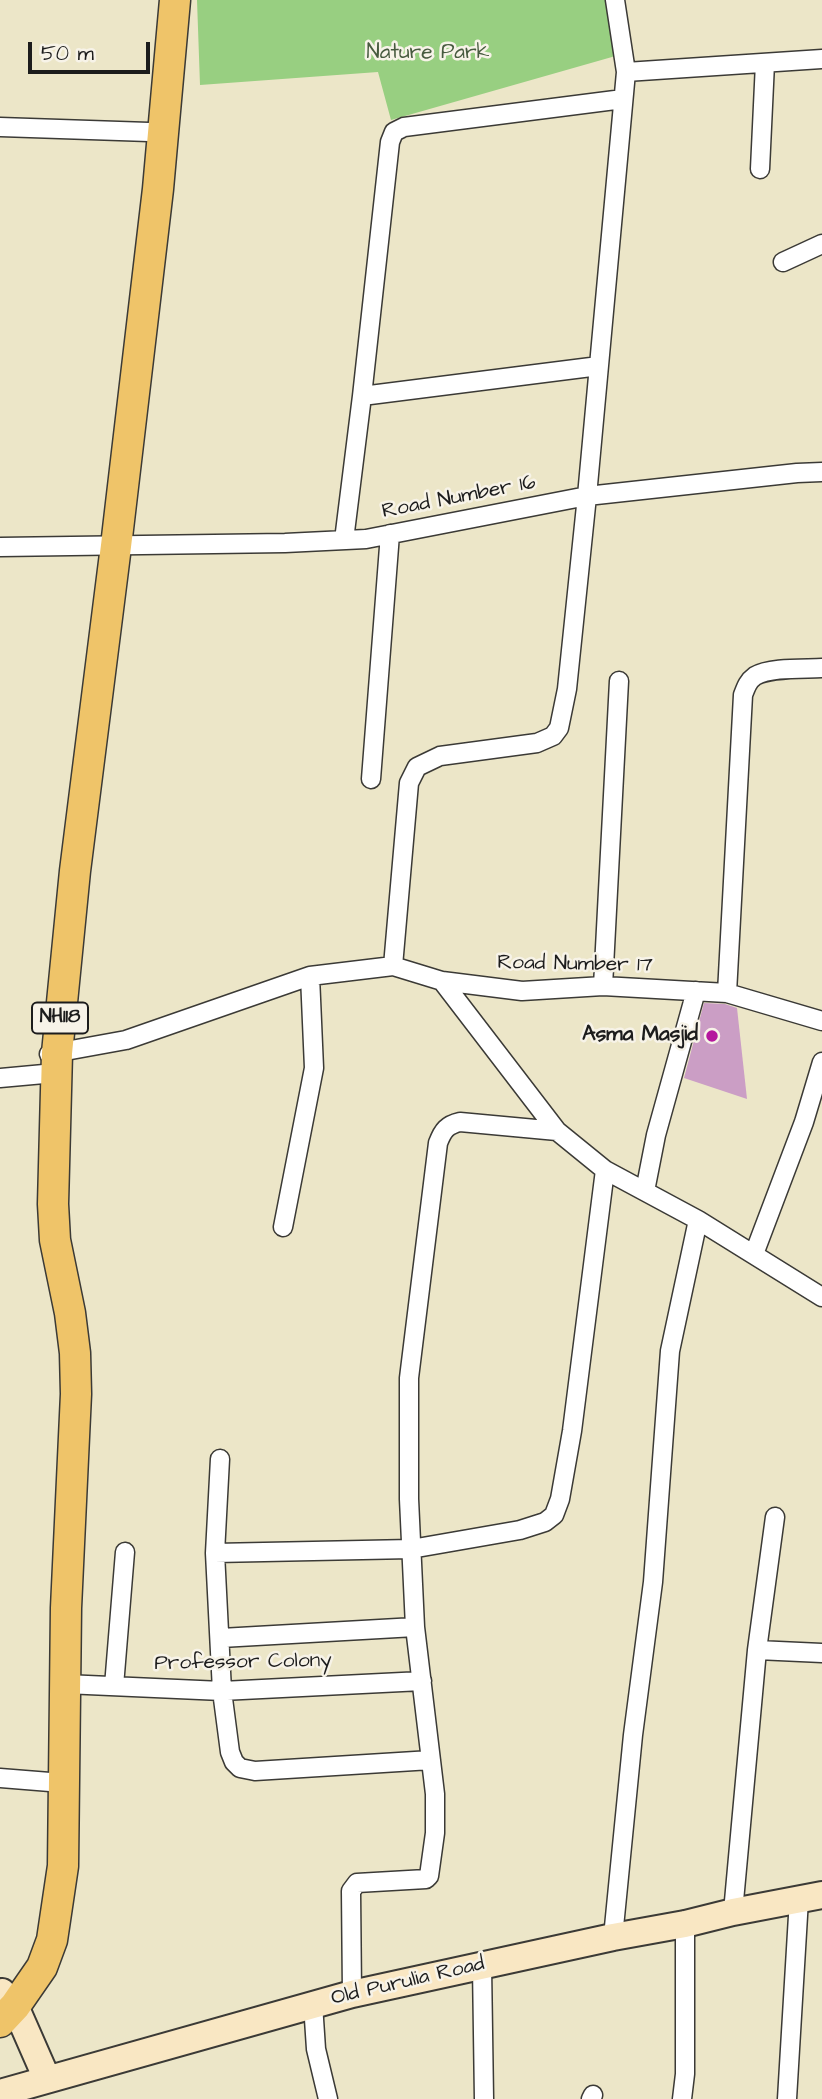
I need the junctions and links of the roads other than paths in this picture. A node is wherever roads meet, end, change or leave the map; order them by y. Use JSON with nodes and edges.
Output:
{"nodes":[{"id":1,"x":159,"y":0,"type":"edge"},
{"id":2,"x":175,"y":0,"type":"edge"},
{"id":3,"x":615,"y":0,"type":"edge"},
{"id":4,"x":822,"y":59,"type":"edge"},
{"id":5,"x":765,"y":63,"type":"junction"},
{"id":6,"x":626,"y":72,"type":"junction"},
{"id":7,"x":623,"y":99,"type":"junction"},
{"id":8,"x":0,"y":127,"type":"edge"},
{"id":9,"x":149,"y":132,"type":"junction"},
{"id":10,"x":760,"y":169,"type":"dead end"},
{"id":11,"x":822,"y":244,"type":"edge"},
{"id":12,"x":783,"y":262,"type":"dead end"},
{"id":13,"x":598,"y":366,"type":"junction"},
{"id":14,"x":362,"y":396,"type":"junction"},
{"id":15,"x":822,"y":472,"type":"edge"},
{"id":16,"x":587,"y":496,"type":"junction"},
{"id":17,"x":390,"y":534,"type":"junction"},
{"id":18,"x":344,"y":540,"type":"junction"},
{"id":19,"x":110,"y":546,"type":"junction"},
{"id":20,"x":0,"y":547,"type":"edge"},
{"id":21,"x":822,"y":668,"type":"edge"},
{"id":22,"x":619,"y":681,"type":"dead end"},
{"id":23,"x":371,"y":779,"type":"dead end"},
{"id":24,"x":393,"y":966,"type":"junction"},
{"id":25,"x":310,"y":976,"type":"junction"},
{"id":26,"x":442,"y":981,"type":"junction"},
{"id":27,"x":603,"y":986,"type":"junction"},
{"id":28,"x":696,"y":991,"type":"junction"},
{"id":29,"x":727,"y":993,"type":"junction"},
{"id":30,"x":822,"y":1021,"type":"edge"},
{"id":31,"x":49,"y":1060,"type":"junction"},
{"id":32,"x":822,"y":1062,"type":"edge"},
{"id":33,"x":0,"y":1078,"type":"edge"},
{"id":34,"x":557,"y":1131,"type":"junction"},
{"id":35,"x":605,"y":1170,"type":"junction"},
{"id":36,"x":645,"y":1191,"type":"junction"},
{"id":37,"x":698,"y":1220,"type":"junction"},
{"id":38,"x":283,"y":1227,"type":"dead end"},
{"id":39,"x":754,"y":1254,"type":"junction"},
{"id":40,"x":822,"y":1297,"type":"edge"},
{"id":41,"x":220,"y":1460,"type":"dead end"},
{"id":42,"x":775,"y":1517,"type":"dead end"},
{"id":43,"x":411,"y":1549,"type":"junction"},
{"id":44,"x":125,"y":1552,"type":"dead end"},
{"id":45,"x":215,"y":1553,"type":"junction"},
{"id":46,"x":415,"y":1628,"type":"junction"},
{"id":47,"x":221,"y":1638,"type":"junction"},
{"id":48,"x":757,"y":1650,"type":"junction"},
{"id":49,"x":822,"y":1653,"type":"edge"},
{"id":50,"x":422,"y":1681,"type":"junction"},
{"id":51,"x":65,"y":1684,"type":"junction"},
{"id":52,"x":114,"y":1686,"type":"junction"},
{"id":53,"x":222,"y":1691,"type":"junction"},
{"id":54,"x":431,"y":1760,"type":"junction"},
{"id":55,"x":0,"y":1778,"type":"edge"},
{"id":56,"x":50,"y":1782,"type":"junction"},
{"id":57,"x":810,"y":1897,"type":"edge"},
{"id":58,"x":733,"y":1912,"type":"junction"},
{"id":59,"x":685,"y":1924,"type":"junction"},
{"id":60,"x":613,"y":1937,"type":"junction"},
{"id":61,"x":482,"y":1966,"type":"junction"},
{"id":62,"x":352,"y":1994,"type":"junction"},
{"id":63,"x":4,"y":2004,"type":"edge"},
{"id":64,"x":313,"y":2004,"type":"junction"},
{"id":65,"x":47,"y":2078,"type":"junction"},
{"id":66,"x":0,"y":2093,"type":"edge"},
{"id":67,"x":328,"y":2099,"type":"edge"},
{"id":68,"x":484,"y":2099,"type":"edge"},
{"id":69,"x":682,"y":2099,"type":"edge"},
{"id":70,"x":787,"y":2099,"type":"edge"}],
"edges":[{"from":1,"to":9,"type":"highway","number":"NH118"},
{"from":2,"to":19,"type":"highway","number":"NH118"},
{"from":3,"to":6,"type":"street"},
{"from":4,"to":5,"type":"street"},
{"from":5,"to":6,"type":"street"},
{"from":5,"to":10,"type":"street"},
{"from":6,"to":7,"type":"street"},
{"from":7,"to":13,"type":"street"},
{"from":7,"to":14,"type":"street"},
{"from":8,"to":9,"type":"street"},
{"from":9,"to":19,"type":"highway","number":"NH118"},
{"from":11,"to":12,"type":"street"},
{"from":13,"to":14,"type":"street"},
{"from":13,"to":16,"type":"street"},
{"from":14,"to":18,"type":"street"},
{"from":15,"to":16,"type":"street","name":"Road Number 16"},
{"from":16,"to":17,"type":"street","name":"Road Number 16"},
{"from":16,"to":24,"type":"street"},
{"from":17,"to":18,"type":"street","name":"Road Number 16"},
{"from":17,"to":23,"type":"street"},
{"from":18,"to":19,"type":"street","name":"Road Number 16"},
{"from":19,"to":20,"type":"street","name":"Road Number 16"},
{"from":19,"to":31,"type":"highway","number":"NH118"},
{"from":21,"to":29,"type":"street"},
{"from":22,"to":27,"type":"street"},
{"from":24,"to":25,"type":"street","name":"Road Number 17"},
{"from":24,"to":26,"type":"street","name":"Road Number 17"},
{"from":25,"to":31,"type":"street","name":"Road Number 17"},
{"from":25,"to":38,"type":"street"},
{"from":26,"to":27,"type":"street","name":"Road Number 17"},
{"from":26,"to":34,"type":"street"},
{"from":27,"to":28,"type":"street","name":"Road Number 17"},
{"from":28,"to":29,"type":"street","name":"Road Number 17"},
{"from":28,"to":36,"type":"street"},
{"from":29,"to":30,"type":"street","name":"Road Number 17"},
{"from":31,"to":33,"type":"street","name":"Road Number 17"},
{"from":31,"to":51,"type":"highway","number":"NH118"},
{"from":31,"to":56,"type":"highway","number":"NH118"},
{"from":32,"to":39,"type":"street"},
{"from":34,"to":35,"type":"street"},
{"from":34,"to":43,"type":"street"},
{"from":35,"to":36,"type":"street"},
{"from":35,"to":43,"type":"street"},
{"from":36,"to":37,"type":"street"},
{"from":37,"to":39,"type":"street"},
{"from":37,"to":60,"type":"street"},
{"from":39,"to":40,"type":"street"},
{"from":41,"to":45,"type":"street"},
{"from":42,"to":48,"type":"street"},
{"from":43,"to":45,"type":"street"},
{"from":43,"to":46,"type":"street"},
{"from":44,"to":52,"type":"street"},
{"from":45,"to":47,"type":"street"},
{"from":46,"to":47,"type":"street"},
{"from":46,"to":50,"type":"street"},
{"from":47,"to":53,"type":"street"},
{"from":48,"to":49,"type":"street"},
{"from":48,"to":58,"type":"street"},
{"from":50,"to":53,"type":"street","name":"Professor Colony"},
{"from":50,"to":54,"type":"street"},
{"from":51,"to":52,"type":"street","name":"Professor Colony"},
{"from":51,"to":63,"type":"highway","number":"NH118"},
{"from":52,"to":53,"type":"street","name":"Professor Colony"},
{"from":53,"to":54,"type":"street"},
{"from":54,"to":62,"type":"street"},
{"from":55,"to":56,"type":"street"},
{"from":56,"to":63,"type":"highway","number":"NH118"},
{"from":57,"to":58,"type":"main road","name":"Old Purulia Road"},
{"from":57,"to":70,"type":"street"},
{"from":58,"to":59,"type":"main road","name":"Old Purulia Road"},
{"from":59,"to":60,"type":"main road","name":"Old Purulia Road"},
{"from":59,"to":69,"type":"street"},
{"from":60,"to":61,"type":"main road","name":"Old Purulia Road"},
{"from":61,"to":62,"type":"main road","name":"Old Purulia Road"},
{"from":61,"to":68,"type":"street"},
{"from":62,"to":64,"type":"main road","name":"Old Purulia Road"},
{"from":63,"to":65,"type":"main road"},
{"from":64,"to":65,"type":"main road","name":"Old Purulia Road"},
{"from":64,"to":67,"type":"street"},
{"from":65,"to":66,"type":"main road","name":"Old Purulia Road"}]}
